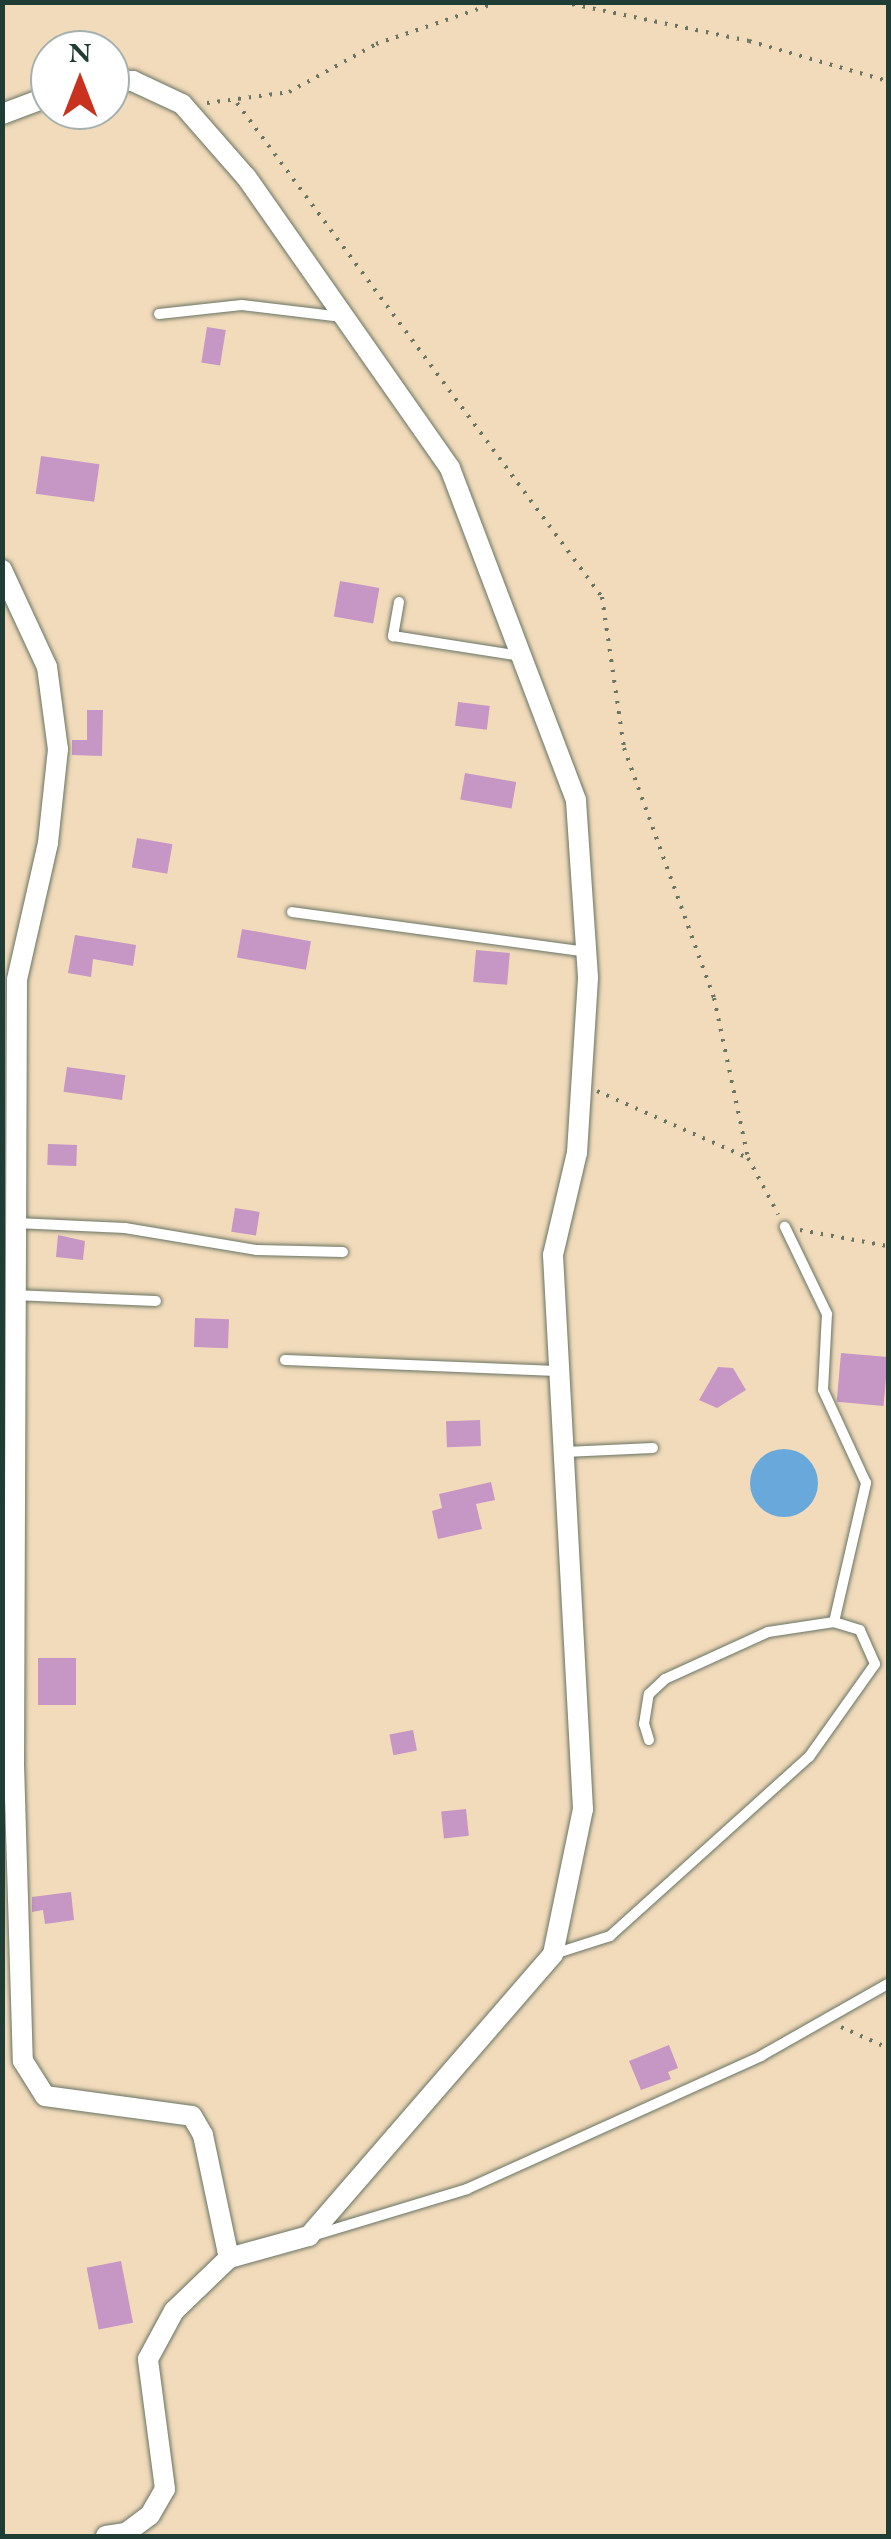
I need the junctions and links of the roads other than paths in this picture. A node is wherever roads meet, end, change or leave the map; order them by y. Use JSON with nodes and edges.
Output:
{"nodes":[{"id":1,"x":130,"y":81,"type":"edge"},
{"id":2,"x":30,"y":104,"type":"edge"},
{"id":3,"x":2,"y":114,"type":"edge"},
{"id":4,"x":159,"y":314,"type":"dead end"},
{"id":5,"x":345,"y":318,"type":"junction"},
{"id":6,"x":2,"y":570,"type":"edge"},
{"id":7,"x":400,"y":602,"type":"dead end"},
{"id":8,"x":522,"y":656,"type":"junction"},
{"id":9,"x":292,"y":912,"type":"dead end"},
{"id":10,"x":586,"y":952,"type":"junction"},
{"id":11,"x":14,"y":1223,"type":"junction"},
{"id":12,"x":785,"y":1227,"type":"road end"},
{"id":13,"x":343,"y":1252,"type":"dead end"},
{"id":14,"x":13,"y":1295,"type":"junction"},
{"id":15,"x":156,"y":1301,"type":"dead end"},
{"id":16,"x":285,"y":1360,"type":"dead end"},
{"id":17,"x":559,"y":1371,"type":"junction"},
{"id":18,"x":653,"y":1448,"type":"dead end"},
{"id":19,"x":564,"y":1452,"type":"junction"},
{"id":20,"x":834,"y":1622,"type":"junction"},
{"id":21,"x":649,"y":1740,"type":"dead end"},
{"id":22,"x":553,"y":1954,"type":"junction"},
{"id":23,"x":888,"y":1984,"type":"edge"},
{"id":24,"x":309,"y":2236,"type":"junction"},
{"id":25,"x":230,"y":2258,"type":"junction"},
{"id":26,"x":106,"y":2536,"type":"edge"}],
"edges":[{"from":1,"to":5,"type":"street"},
{"from":2,"to":3,"type":"street"},
{"from":4,"to":5,"type":"lane"},
{"from":5,"to":8,"type":"street"},
{"from":6,"to":11,"type":"street"},
{"from":7,"to":8,"type":"lane"},
{"from":8,"to":10,"type":"street"},
{"from":9,"to":10,"type":"lane"},
{"from":10,"to":17,"type":"street"},
{"from":11,"to":13,"type":"lane"},
{"from":11,"to":14,"type":"street"},
{"from":12,"to":20,"type":"lane"},
{"from":14,"to":15,"type":"lane"},
{"from":14,"to":25,"type":"street"},
{"from":16,"to":17,"type":"lane"},
{"from":17,"to":19,"type":"street"},
{"from":18,"to":19,"type":"lane"},
{"from":19,"to":22,"type":"street"},
{"from":20,"to":21,"type":"lane"},
{"from":20,"to":22,"type":"lane"},
{"from":22,"to":24,"type":"street"},
{"from":23,"to":24,"type":"lane"},
{"from":24,"to":25,"type":"street"},
{"from":25,"to":26,"type":"street"}]}
